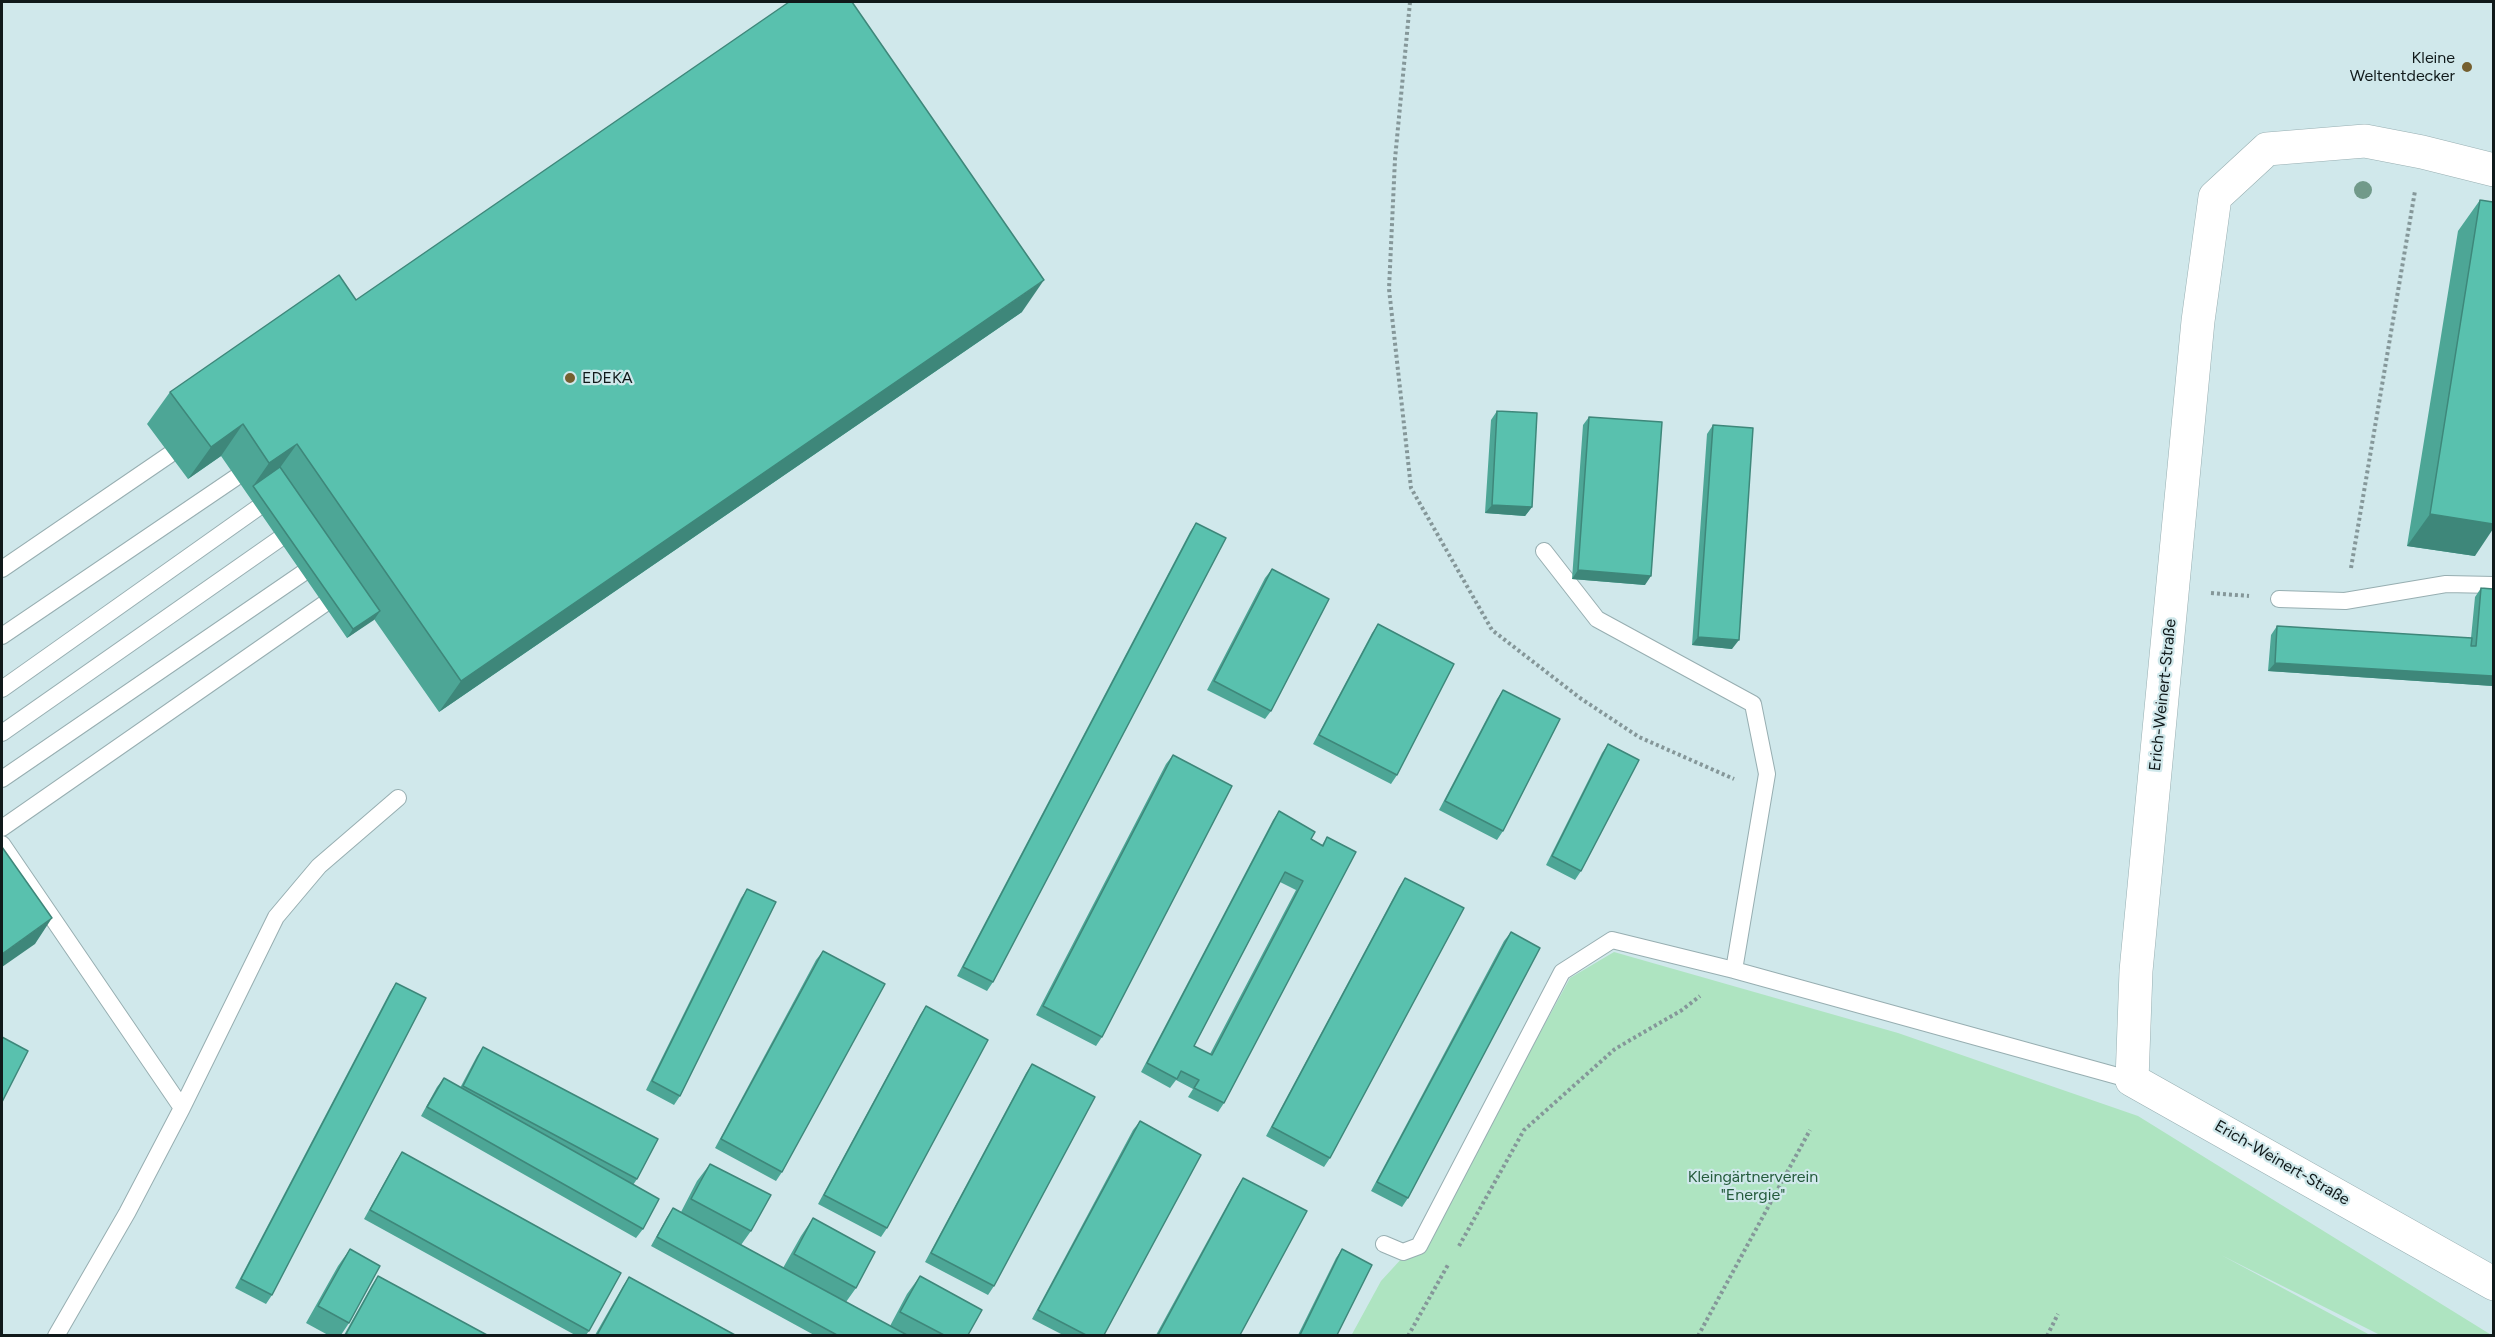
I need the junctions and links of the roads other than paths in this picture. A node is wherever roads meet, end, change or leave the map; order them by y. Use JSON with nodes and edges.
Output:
{"nodes":[{"id":1,"x":2493,"y":170,"type":"edge"},
{"id":2,"x":169,"y":455,"type":"dead end"},
{"id":3,"x":235,"y":478,"type":"dead end"},
{"id":4,"x":284,"y":489,"type":"edge"},
{"id":5,"x":306,"y":521,"type":"edge"},
{"id":6,"x":1544,"y":550,"type":"dead end"},
{"id":7,"x":329,"y":555,"type":"edge"},
{"id":8,"x":2,"y":569,"type":"edge"},
{"id":9,"x":350,"y":585,"type":"edge"},
{"id":10,"x":2493,"y":585,"type":"edge"},
{"id":11,"x":2279,"y":599,"type":"road end"},
{"id":12,"x":2,"y":636,"type":"edge"},
{"id":13,"x":2,"y":689,"type":"edge"},
{"id":14,"x":2,"y":733,"type":"edge"},
{"id":15,"x":2,"y":779,"type":"edge"},
{"id":16,"x":398,"y":798,"type":"dead end"},
{"id":17,"x":2,"y":828,"type":"edge"},
{"id":18,"x":2,"y":844,"type":"edge"},
{"id":19,"x":1734,"y":970,"type":"junction"},
{"id":20,"x":2132,"y":1080,"type":"junction"},
{"id":21,"x":182,"y":1108,"type":"junction"},
{"id":22,"x":1384,"y":1244,"type":"dead end"},
{"id":23,"x":2493,"y":1284,"type":"edge"},
{"id":24,"x":56,"y":1335,"type":"edge"}],
"edges":[{"from":1,"to":20,"type":"street","name":"Erich-Weinert-Straße"},
{"from":2,"to":8,"type":"lane"},
{"from":3,"to":12,"type":"lane"},
{"from":4,"to":13,"type":"lane"},
{"from":5,"to":14,"type":"lane"},
{"from":6,"to":19,"type":"lane"},
{"from":7,"to":15,"type":"lane"},
{"from":9,"to":17,"type":"lane"},
{"from":10,"to":11,"type":"lane"},
{"from":16,"to":21,"type":"lane"},
{"from":18,"to":21,"type":"lane"},
{"from":19,"to":20,"type":"lane"},
{"from":19,"to":22,"type":"lane"},
{"from":20,"to":23,"type":"street","name":"Erich-Weinert-Straße"},
{"from":21,"to":24,"type":"lane"}]}
